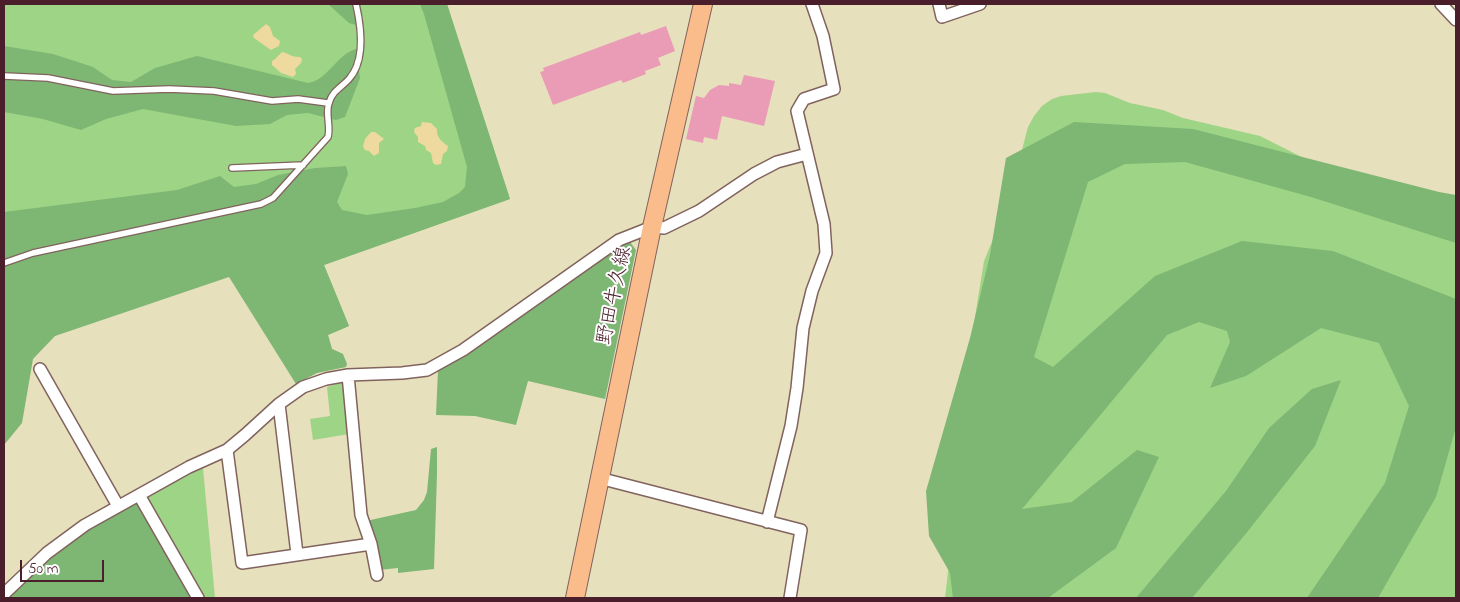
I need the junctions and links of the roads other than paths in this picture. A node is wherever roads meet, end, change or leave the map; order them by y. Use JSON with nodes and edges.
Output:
{"nodes":[{"id":1,"x":356,"y":4,"type":"edge"},
{"id":2,"x":702,"y":4,"type":"edge"},
{"id":3,"x":812,"y":4,"type":"edge"},
{"id":4,"x":939,"y":4,"type":"edge"},
{"id":5,"x":980,"y":4,"type":"edge"},
{"id":6,"x":1441,"y":4,"type":"edge"},
{"id":7,"x":1456,"y":20,"type":"edge"},
{"id":8,"x":4,"y":76,"type":"edge"},
{"id":9,"x":328,"y":103,"type":"junction"},
{"id":10,"x":807,"y":154,"type":"junction"},
{"id":11,"x":303,"y":165,"type":"junction"},
{"id":12,"x":232,"y":168,"type":"dead end"},
{"id":13,"x":652,"y":228,"type":"junction"},
{"id":14,"x":4,"y":263,"type":"edge"},
{"id":15,"x":40,"y":369,"type":"dead end"},
{"id":16,"x":348,"y":375,"type":"junction"},
{"id":17,"x":279,"y":404,"type":"junction"},
{"id":18,"x":227,"y":450,"type":"junction"},
{"id":19,"x":599,"y":478,"type":"junction"},
{"id":20,"x":139,"y":495,"type":"junction"},
{"id":21,"x":118,"y":506,"type":"junction"},
{"id":22,"x":767,"y":522,"type":"junction"},
{"id":23,"x":371,"y":544,"type":"junction"},
{"id":24,"x":297,"y":554,"type":"junction"},
{"id":25,"x":377,"y":574,"type":"dead end"},
{"id":26,"x":5,"y":588,"type":"edge"},
{"id":27,"x":198,"y":598,"type":"edge"},
{"id":28,"x":575,"y":598,"type":"edge"},
{"id":29,"x":790,"y":598,"type":"edge"}],
"edges":[{"from":1,"to":9,"type":"lane"},
{"from":2,"to":13,"type":"main road","name":"野田牛久線"},
{"from":3,"to":10,"type":"street"},
{"from":4,"to":5,"type":"street"},
{"from":6,"to":7,"type":"street"},
{"from":8,"to":9,"type":"lane"},
{"from":9,"to":11,"type":"lane"},
{"from":10,"to":13,"type":"street"},
{"from":10,"to":22,"type":"street"},
{"from":11,"to":12,"type":"lane"},
{"from":11,"to":14,"type":"lane"},
{"from":13,"to":16,"type":"street"},
{"from":13,"to":19,"type":"main road","name":"野田牛久線"},
{"from":15,"to":21,"type":"street"},
{"from":16,"to":17,"type":"street"},
{"from":16,"to":23,"type":"street"},
{"from":17,"to":18,"type":"street"},
{"from":17,"to":24,"type":"street"},
{"from":18,"to":20,"type":"street"},
{"from":18,"to":24,"type":"street"},
{"from":19,"to":22,"type":"street"},
{"from":19,"to":28,"type":"main road","name":"野田牛久線"},
{"from":20,"to":21,"type":"street"},
{"from":20,"to":27,"type":"street"},
{"from":21,"to":26,"type":"street"},
{"from":22,"to":29,"type":"street"},
{"from":23,"to":24,"type":"street"},
{"from":23,"to":25,"type":"street"}]}
